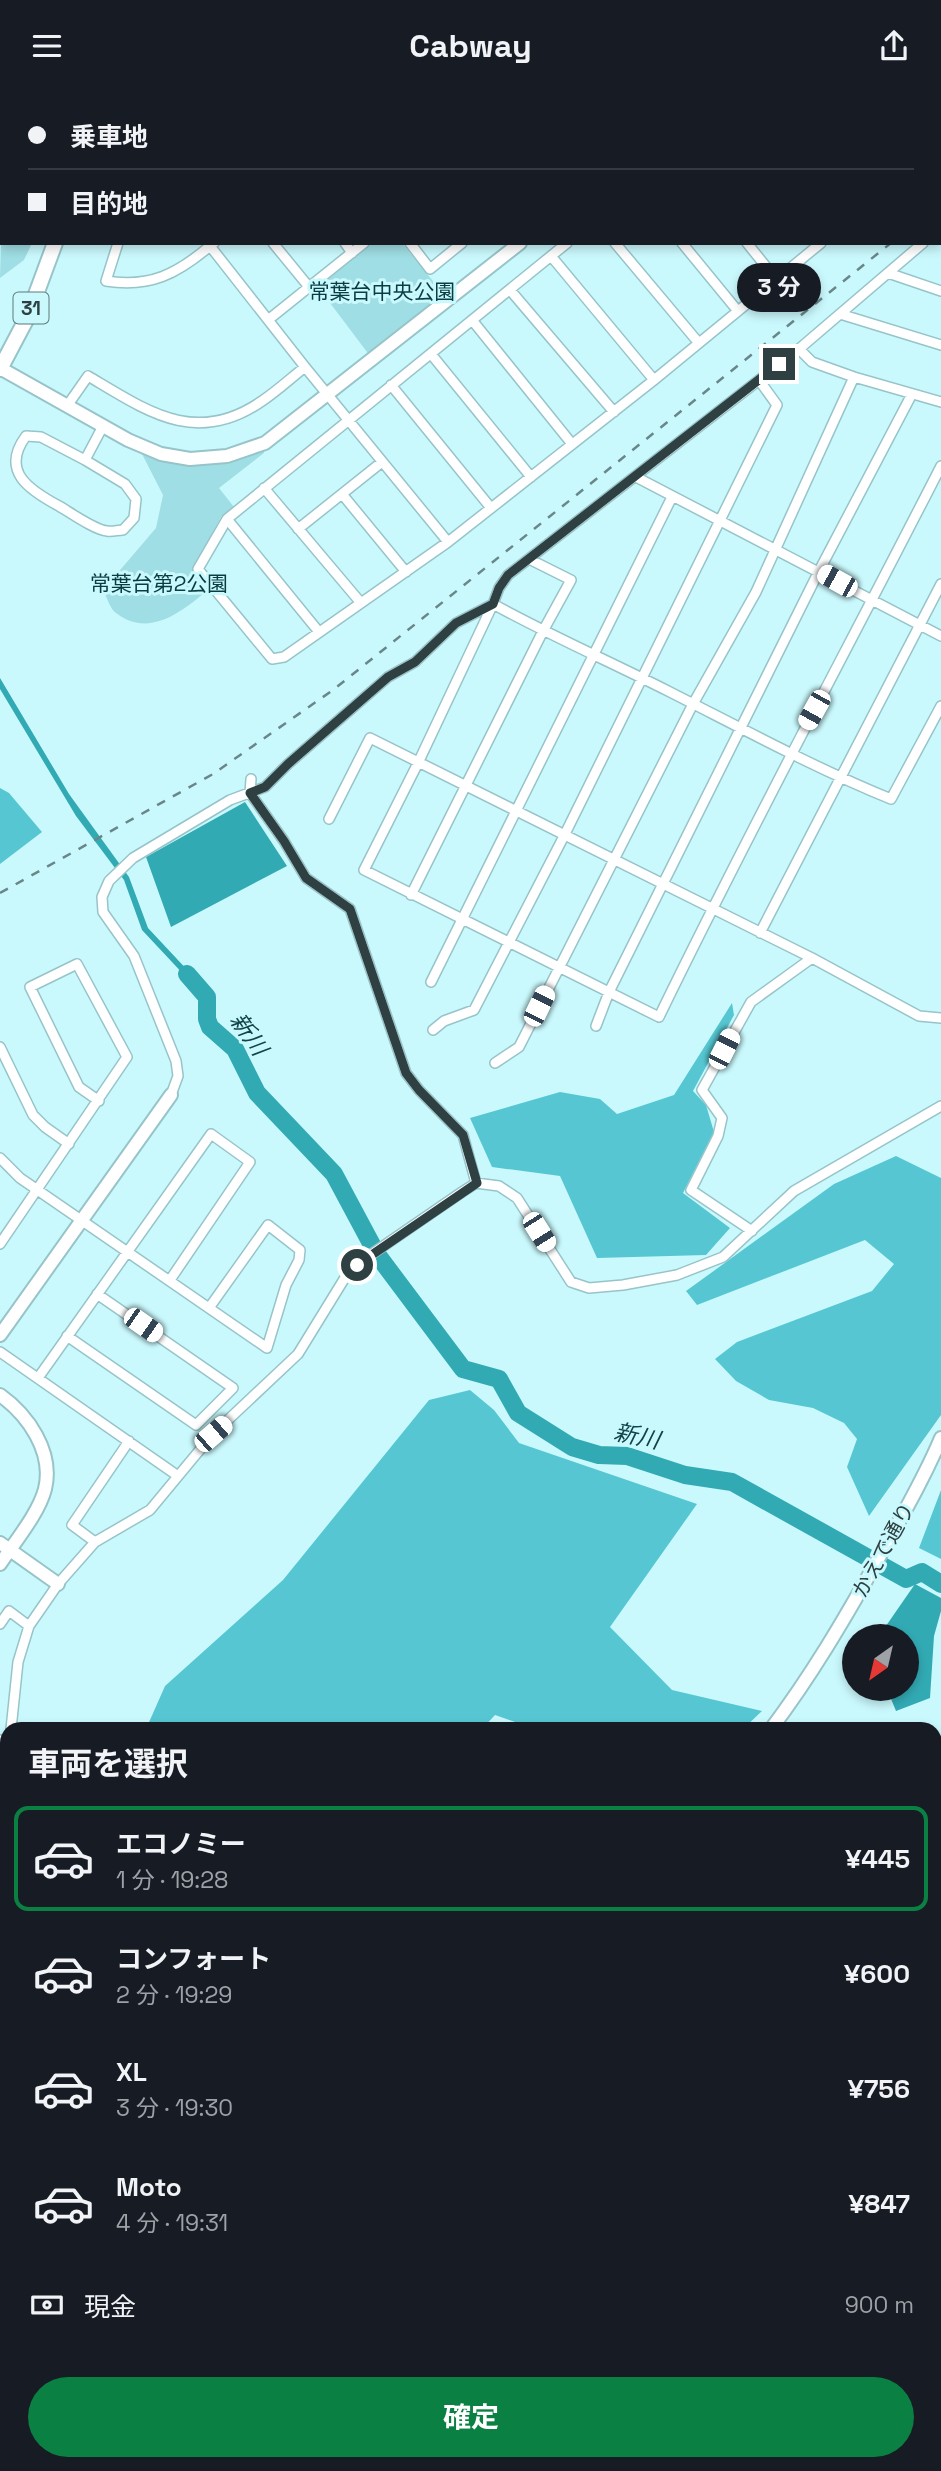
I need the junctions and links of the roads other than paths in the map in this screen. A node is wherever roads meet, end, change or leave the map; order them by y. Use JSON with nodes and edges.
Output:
{"nodes":[{"id":1,"x":54,"y":245,"type":"edge"},
{"id":2,"x":117,"y":245,"type":"edge"},
{"id":3,"x":209,"y":245,"type":"edge"},
{"id":4,"x":211,"y":245,"type":"edge"},
{"id":5,"x":276,"y":245,"type":"edge"},
{"id":6,"x":346,"y":245,"type":"edge"},
{"id":7,"x":362,"y":245,"type":"edge"},
{"id":8,"x":412,"y":245,"type":"edge"},
{"id":9,"x":459,"y":245,"type":"edge"},
{"id":10,"x":517,"y":245,"type":"edge"},
{"id":11,"x":565,"y":245,"type":"edge"},
{"id":12,"x":617,"y":245,"type":"edge"},
{"id":13,"x":684,"y":245,"type":"edge"},
{"id":14,"x":749,"y":245,"type":"edge"},
{"id":15,"x":818,"y":245,"type":"edge"},
{"id":16,"x":921,"y":245,"type":"edge"},
{"id":17,"x":352,"y":253,"type":"junction"},
{"id":18,"x":551,"y":256,"type":"junction"},
{"id":19,"x":888,"y":273,"type":"junction"},
{"id":20,"x":776,"y":279,"type":"junction"},
{"id":21,"x":309,"y":287,"type":"junction"},
{"id":22,"x":510,"y":289,"type":"junction"},
{"id":23,"x":941,"y":291,"type":"edge"},
{"id":24,"x":737,"y":310,"type":"junction"},
{"id":25,"x":840,"y":314,"type":"junction"},
{"id":26,"x":268,"y":320,"type":"junction"},
{"id":27,"x":472,"y":320,"type":"junction"},
{"id":28,"x":698,"y":342,"type":"junction"},
{"id":29,"x":941,"y":345,"type":"edge"},
{"id":30,"x":799,"y":349,"type":"junction"},
{"id":31,"x":430,"y":354,"type":"junction"},
{"id":32,"x":305,"y":367,"type":"junction"},
{"id":33,"x":0,"y":369,"type":"edge"},
{"id":34,"x":854,"y":377,"type":"junction"},
{"id":35,"x":654,"y":380,"type":"junction"},
{"id":36,"x":759,"y":380,"type":"junction"},
{"id":37,"x":391,"y":385,"type":"junction"},
{"id":38,"x":912,"y":394,"type":"junction"},
{"id":39,"x":328,"y":395,"type":"junction"},
{"id":40,"x":941,"y":402,"type":"edge"},
{"id":41,"x":67,"y":406,"type":"junction"},
{"id":42,"x":614,"y":412,"type":"junction"},
{"id":43,"x":348,"y":421,"type":"junction"},
{"id":44,"x":103,"y":426,"type":"junction"},
{"id":45,"x":572,"y":444,"type":"junction"},
{"id":46,"x":85,"y":460,"type":"junction"},
{"id":47,"x":382,"y":462,"type":"junction"},
{"id":48,"x":941,"y":466,"type":"edge"},
{"id":49,"x":531,"y":477,"type":"junction"},
{"id":50,"x":636,"y":477,"type":"junction"},
{"id":51,"x":264,"y":488,"type":"junction"},
{"id":52,"x":342,"y":494,"type":"junction"},
{"id":53,"x":672,"y":497,"type":"junction"},
{"id":54,"x":491,"y":508,"type":"junction"},
{"id":55,"x":227,"y":519,"type":"junction"},
{"id":56,"x":721,"y":520,"type":"junction"},
{"id":57,"x":298,"y":529,"type":"junction"},
{"id":58,"x":448,"y":542,"type":"junction"},
{"id":59,"x":777,"y":551,"type":"junction"},
{"id":60,"x":531,"y":560,"type":"junction"},
{"id":61,"x":819,"y":571,"type":"junction"},
{"id":62,"x":406,"y":572,"type":"junction"},
{"id":63,"x":941,"y":584,"type":"edge"},
{"id":64,"x":873,"y":601,"type":"junction"},
{"id":65,"x":360,"y":603,"type":"junction"},
{"id":66,"x":493,"y":604,"type":"junction"},
{"id":67,"x":920,"y":625,"type":"junction"},
{"id":68,"x":543,"y":631,"type":"junction"},
{"id":69,"x":319,"y":632,"type":"junction"},
{"id":70,"x":941,"y":636,"type":"edge"},
{"id":71,"x":592,"y":655,"type":"junction"},
{"id":72,"x":642,"y":678,"type":"junction"},
{"id":73,"x":693,"y":704,"type":"junction"},
{"id":74,"x":941,"y":706,"type":"edge"},
{"id":75,"x":741,"y":728,"type":"junction"},
{"id":76,"x":790,"y":753,"type":"junction"},
{"id":77,"x":418,"y":763,"type":"junction"},
{"id":78,"x":840,"y":778,"type":"junction"},
{"id":79,"x":251,"y":779,"type":"dead end"},
{"id":80,"x":466,"y":787,"type":"junction"},
{"id":81,"x":250,"y":793,"type":"junction"},
{"id":82,"x":514,"y":812,"type":"junction"},
{"id":83,"x":329,"y":819,"type":"dead end"},
{"id":84,"x":564,"y":836,"type":"junction"},
{"id":85,"x":613,"y":860,"type":"junction"},
{"id":86,"x":662,"y":885,"type":"junction"},
{"id":87,"x":411,"y":895,"type":"junction"},
{"id":88,"x":712,"y":908,"type":"junction"},
{"id":89,"x":462,"y":917,"type":"junction"},
{"id":90,"x":760,"y":933,"type":"junction"},
{"id":91,"x":509,"y":942,"type":"junction"},
{"id":92,"x":812,"y":958,"type":"junction"},
{"id":93,"x":559,"y":966,"type":"junction"},
{"id":94,"x":431,"y":982,"type":"dead end"},
{"id":95,"x":610,"y":992,"type":"junction"},
{"id":96,"x":941,"y":1018,"type":"edge"},
{"id":97,"x":596,"y":1025,"type":"dead end"},
{"id":98,"x":433,"y":1030,"type":"dead end"},
{"id":99,"x":0,"y":1047,"type":"edge"},
{"id":100,"x":495,"y":1063,"type":"dead end"},
{"id":101,"x":171,"y":1095,"type":"joint"},
{"id":102,"x":99,"y":1101,"type":"junction"},
{"id":103,"x":941,"y":1106,"type":"edge"},
{"id":104,"x":69,"y":1144,"type":"junction"},
{"id":105,"x":0,"y":1158,"type":"edge"},
{"id":106,"x":477,"y":1183,"type":"junction"},
{"id":107,"x":37,"y":1188,"type":"junction"},
{"id":108,"x":81,"y":1220,"type":"junction"},
{"id":109,"x":752,"y":1231,"type":"junction"},
{"id":110,"x":0,"y":1244,"type":"edge"},
{"id":111,"x":127,"y":1251,"type":"junction"},
{"id":112,"x":170,"y":1280,"type":"junction"},
{"id":113,"x":97,"y":1294,"type":"junction"},
{"id":114,"x":209,"y":1308,"type":"junction"},
{"id":115,"x":0,"y":1335,"type":"edge"},
{"id":116,"x":67,"y":1336,"type":"junction"},
{"id":117,"x":0,"y":1352,"type":"edge"},
{"id":118,"x":38,"y":1378,"type":"junction"},
{"id":119,"x":0,"y":1395,"type":"edge"},
{"id":120,"x":941,"y":1438,"type":"edge"},
{"id":121,"x":129,"y":1441,"type":"junction"},
{"id":122,"x":178,"y":1476,"type":"junction"},
{"id":123,"x":95,"y":1542,"type":"junction"},
{"id":124,"x":5,"y":1546,"type":"edge"},
{"id":125,"x":0,"y":1564,"type":"edge"},
{"id":126,"x":58,"y":1584,"type":"junction"},
{"id":127,"x":0,"y":1624,"type":"edge"},
{"id":128,"x":29,"y":1626,"type":"junction"},
{"id":129,"x":12,"y":1722,"type":"edge"},
{"id":130,"x":776,"y":1722,"type":"edge"}],
"edges":[{"from":1,"to":33,"type":"main road","number":"31"},
{"from":2,"to":3,"type":"street"},
{"from":4,"to":26,"type":"street"},
{"from":5,"to":21,"type":"street"},
{"from":6,"to":17,"type":"street"},
{"from":7,"to":17,"type":"street"},
{"from":8,"to":9,"type":"street"},
{"from":10,"to":39,"type":"street"},
{"from":11,"to":18,"type":"street"},
{"from":12,"to":28,"type":"street"},
{"from":13,"to":24,"type":"street"},
{"from":14,"to":20,"type":"street"},
{"from":15,"to":20,"type":"street"},
{"from":16,"to":19,"type":"street"},
{"from":17,"to":21,"type":"street"},
{"from":18,"to":22,"type":"street"},
{"from":18,"to":35,"type":"street"},
{"from":19,"to":23,"type":"street"},
{"from":19,"to":25,"type":"street"},
{"from":20,"to":24,"type":"street"},
{"from":21,"to":26,"type":"street"},
{"from":22,"to":27,"type":"street"},
{"from":22,"to":42,"type":"street"},
{"from":24,"to":28,"type":"street"},
{"from":25,"to":29,"type":"street"},
{"from":25,"to":30,"type":"street"},
{"from":26,"to":32,"type":"street"},
{"from":27,"to":31,"type":"street"},
{"from":27,"to":45,"type":"street"},
{"from":28,"to":35,"type":"street"},
{"from":30,"to":34,"type":"street"},
{"from":30,"to":36,"type":"street"},
{"from":31,"to":37,"type":"street"},
{"from":31,"to":49,"type":"street"},
{"from":32,"to":39,"type":"street"},
{"from":32,"to":41,"type":"street"},
{"from":33,"to":41,"type":"street"},
{"from":34,"to":38,"type":"street"},
{"from":34,"to":59,"type":"street"},
{"from":35,"to":42,"type":"street"},
{"from":36,"to":50,"type":"street"},
{"from":36,"to":56,"type":"street"},
{"from":37,"to":43,"type":"street"},
{"from":37,"to":54,"type":"street"},
{"from":38,"to":40,"type":"street"},
{"from":38,"to":61,"type":"street"},
{"from":39,"to":43,"type":"street"},
{"from":39,"to":44,"type":"street"},
{"from":41,"to":44,"type":"street"},
{"from":42,"to":45,"type":"street"},
{"from":43,"to":47,"type":"street"},
{"from":43,"to":51,"type":"street"},
{"from":44,"to":46,"type":"street"},
{"from":45,"to":49,"type":"street"},
{"from":46,"to":46,"type":"street"},
{"from":47,"to":52,"type":"street"},
{"from":47,"to":58,"type":"street"},
{"from":48,"to":64,"type":"street"},
{"from":49,"to":54,"type":"street"},
{"from":50,"to":53,"type":"street"},
{"from":50,"to":60,"type":"street"},
{"from":51,"to":55,"type":"street"},
{"from":51,"to":57,"type":"street"},
{"from":52,"to":57,"type":"street"},
{"from":52,"to":62,"type":"street"},
{"from":53,"to":56,"type":"street"},
{"from":53,"to":71,"type":"street"},
{"from":54,"to":58,"type":"street"},
{"from":55,"to":69,"type":"street"},
{"from":55,"to":69,"type":"street"},
{"from":56,"to":59,"type":"street"},
{"from":56,"to":72,"type":"street"},
{"from":57,"to":65,"type":"street"},
{"from":58,"to":62,"type":"street"},
{"from":59,"to":61,"type":"street"},
{"from":59,"to":73,"type":"street"},
{"from":60,"to":66,"type":"street"},
{"from":60,"to":68,"type":"street"},
{"from":61,"to":64,"type":"street"},
{"from":61,"to":75,"type":"street"},
{"from":62,"to":65,"type":"street"},
{"from":63,"to":67,"type":"street"},
{"from":64,"to":67,"type":"street"},
{"from":64,"to":76,"type":"street"},
{"from":65,"to":69,"type":"street"},
{"from":66,"to":68,"type":"street"},
{"from":66,"to":77,"type":"street"},
{"from":66,"to":81,"type":"street"},
{"from":67,"to":70,"type":"street"},
{"from":67,"to":78,"type":"street"},
{"from":68,"to":71,"type":"street"},
{"from":68,"to":80,"type":"street"},
{"from":71,"to":72,"type":"street"},
{"from":71,"to":82,"type":"street"},
{"from":72,"to":73,"type":"street"},
{"from":72,"to":84,"type":"street"},
{"from":73,"to":75,"type":"street"},
{"from":73,"to":85,"type":"street"},
{"from":74,"to":78,"type":"street"},
{"from":75,"to":76,"type":"street"},
{"from":75,"to":86,"type":"street"},
{"from":76,"to":78,"type":"street"},
{"from":76,"to":88,"type":"street"},
{"from":77,"to":80,"type":"street"},
{"from":77,"to":83,"type":"street"},
{"from":77,"to":87,"type":"street"},
{"from":78,"to":90,"type":"street"},
{"from":79,"to":81,"type":"street"},
{"from":80,"to":82,"type":"street"},
{"from":80,"to":87,"type":"street"},
{"from":81,"to":101,"type":"street"},
{"from":81,"to":106,"type":"street"},
{"from":82,"to":84,"type":"street"},
{"from":82,"to":89,"type":"street"},
{"from":84,"to":85,"type":"street"},
{"from":84,"to":91,"type":"street"},
{"from":85,"to":86,"type":"street"},
{"from":85,"to":93,"type":"street"},
{"from":86,"to":88,"type":"street"},
{"from":86,"to":95,"type":"street"},
{"from":87,"to":89,"type":"street"},
{"from":88,"to":90,"type":"street"},
{"from":88,"to":95,"type":"street"},
{"from":89,"to":91,"type":"street"},
{"from":89,"to":94,"type":"street"},
{"from":90,"to":92,"type":"street"},
{"from":91,"to":93,"type":"street"},
{"from":91,"to":98,"type":"street"},
{"from":92,"to":96,"type":"street"},
{"from":92,"to":109,"type":"street"},
{"from":93,"to":95,"type":"street"},
{"from":93,"to":100,"type":"street"},
{"from":95,"to":97,"type":"street"},
{"from":99,"to":104,"type":"street"},
{"from":101,"to":108,"type":"street"},
{"from":102,"to":102,"type":"street"},
{"from":102,"to":104,"type":"street"},
{"from":103,"to":109,"type":"street"},
{"from":104,"to":107,"type":"street"},
{"from":105,"to":107,"type":"street"},
{"from":106,"to":109,"type":"street"},
{"from":106,"to":122,"type":"street"},
{"from":107,"to":108,"type":"street"},
{"from":107,"to":110,"type":"street"},
{"from":108,"to":111,"type":"street"},
{"from":108,"to":115,"type":"street"},
{"from":111,"to":112,"type":"street"},
{"from":111,"to":112,"type":"street"},
{"from":111,"to":113,"type":"street"},
{"from":112,"to":114,"type":"street"},
{"from":113,"to":116,"type":"street"},
{"from":113,"to":116,"type":"street"},
{"from":114,"to":114,"type":"street"},
{"from":116,"to":118,"type":"street"},
{"from":117,"to":118,"type":"street"},
{"from":118,"to":121,"type":"street"},
{"from":119,"to":124,"type":"street"},
{"from":120,"to":130,"type":"street","name":"かえで通り"},
{"from":121,"to":122,"type":"street"},
{"from":121,"to":123,"type":"street"},
{"from":122,"to":123,"type":"street"},
{"from":123,"to":126,"type":"street"},
{"from":124,"to":125,"type":"street"},
{"from":124,"to":126,"type":"street"},
{"from":126,"to":128,"type":"street"},
{"from":127,"to":128,"type":"street"},
{"from":128,"to":129,"type":"street"}]}
